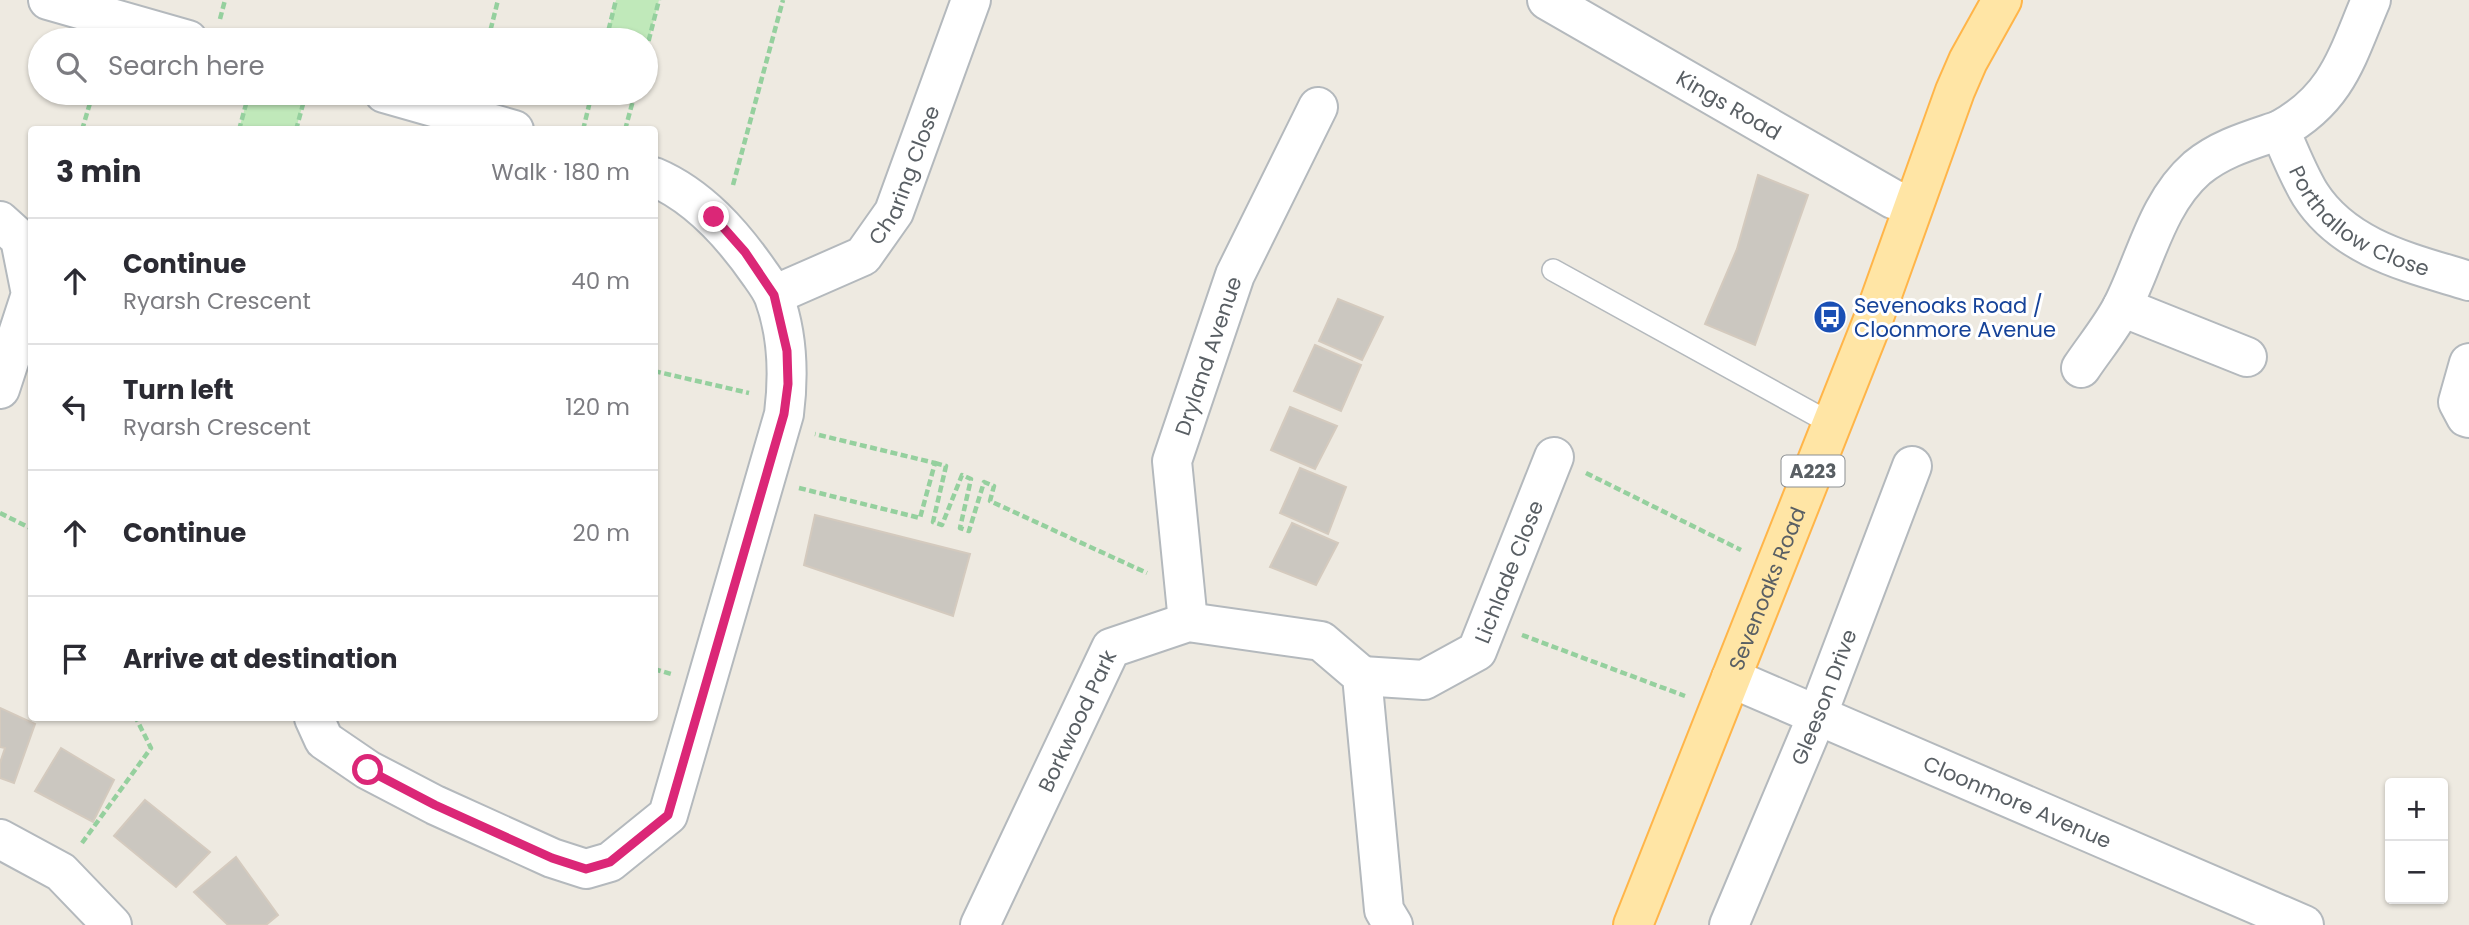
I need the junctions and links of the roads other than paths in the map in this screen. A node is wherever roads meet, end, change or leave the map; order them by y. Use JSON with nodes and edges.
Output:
{"nodes":[{"id":1,"x":47,"y":0,"type":"edge"},
{"id":2,"x":971,"y":0,"type":"edge"},
{"id":3,"x":1547,"y":0,"type":"edge"},
{"id":4,"x":2371,"y":0,"type":"edge"},
{"id":5,"x":2002,"y":6,"type":"edge"},
{"id":6,"x":146,"y":28,"type":"edge"},
{"id":7,"x":420,"y":105,"type":"edge"},
{"id":8,"x":1318,"y":107,"type":"dead end"},
{"id":9,"x":476,"y":124,"type":"edge"},
{"id":10,"x":2280,"y":130,"type":"junction"},
{"id":11,"x":658,"y":179,"type":"edge"},
{"id":12,"x":1913,"y":206,"type":"junction"},
{"id":13,"x":0,"y":221,"type":"edge"},
{"id":14,"x":1553,"y":270,"type":"dead end"},
{"id":15,"x":28,"y":279,"type":"edge"},
{"id":16,"x":2469,"y":281,"type":"edge"},
{"id":17,"x":774,"y":295,"type":"junction"},
{"id":18,"x":28,"y":303,"type":"edge"},
{"id":19,"x":2122,"y":307,"type":"junction"},
{"id":20,"x":2247,"y":357,"type":"dead end"},
{"id":21,"x":2469,"y":363,"type":"edge"},
{"id":22,"x":2081,"y":368,"type":"dead end"},
{"id":23,"x":0,"y":389,"type":"edge"},
{"id":24,"x":2469,"y":418,"type":"edge"},
{"id":25,"x":1832,"y":424,"type":"junction"},
{"id":26,"x":1554,"y":457,"type":"road end"},
{"id":27,"x":1912,"y":466,"type":"dead end"},
{"id":28,"x":1187,"y":607,"type":"junction"},
{"id":29,"x":1362,"y":676,"type":"junction"},
{"id":30,"x":1725,"y":693,"type":"junction"},
{"id":31,"x":1817,"y":716,"type":"junction"},
{"id":32,"x":315,"y":721,"type":"edge"},
{"id":33,"x":0,"y":839,"type":"edge"},
{"id":34,"x":112,"y":925,"type":"edge"},
{"id":35,"x":980,"y":925,"type":"edge"},
{"id":36,"x":1393,"y":925,"type":"edge"},
{"id":37,"x":1633,"y":925,"type":"edge"},
{"id":38,"x":1729,"y":925,"type":"edge"},
{"id":39,"x":2304,"y":925,"type":"edge"}],
"edges":[{"from":1,"to":6,"type":"street"},
{"from":2,"to":17,"type":"street","name":"Charing Close"},
{"from":3,"to":12,"type":"street","name":"Kings Road"},
{"from":4,"to":10,"type":"street","name":"Porthallow Close"},
{"from":5,"to":12,"type":"main road","name":"Sevenoaks Road","number":"A223"},
{"from":7,"to":9,"type":"street"},
{"from":8,"to":28,"type":"street","name":"Dryland Avenue"},
{"from":10,"to":16,"type":"street","name":"Porthallow Close"},
{"from":10,"to":19,"type":"street","name":"Porthallow Close"},
{"from":11,"to":17,"type":"street"},
{"from":12,"to":25,"type":"main road","name":"Sevenoaks Road","number":"A223"},
{"from":13,"to":15,"type":"street"},
{"from":14,"to":25,"type":"lane"},
{"from":17,"to":32,"type":"street"},
{"from":18,"to":23,"type":"street"},
{"from":19,"to":20,"type":"street"},
{"from":19,"to":22,"type":"street","name":"Porthallow Close"},
{"from":21,"to":24,"type":"street"},
{"from":25,"to":30,"type":"main road","name":"Sevenoaks Road","number":"A223"},
{"from":26,"to":29,"type":"street","name":"Lichlade Close"},
{"from":27,"to":31,"type":"street","name":"Gleeson Drive"},
{"from":28,"to":29,"type":"street","name":"Borkwood Park"},
{"from":28,"to":35,"type":"street","name":"Borkwood Park"},
{"from":29,"to":36,"type":"street"},
{"from":30,"to":31,"type":"street","name":"Cloonmore Avenue"},
{"from":30,"to":37,"type":"main road","name":"Sevenoaks Road","number":"A223"},
{"from":31,"to":38,"type":"street","name":"Gleeson Drive"},
{"from":31,"to":39,"type":"street","name":"Cloonmore Avenue"},
{"from":33,"to":34,"type":"street"}]}
